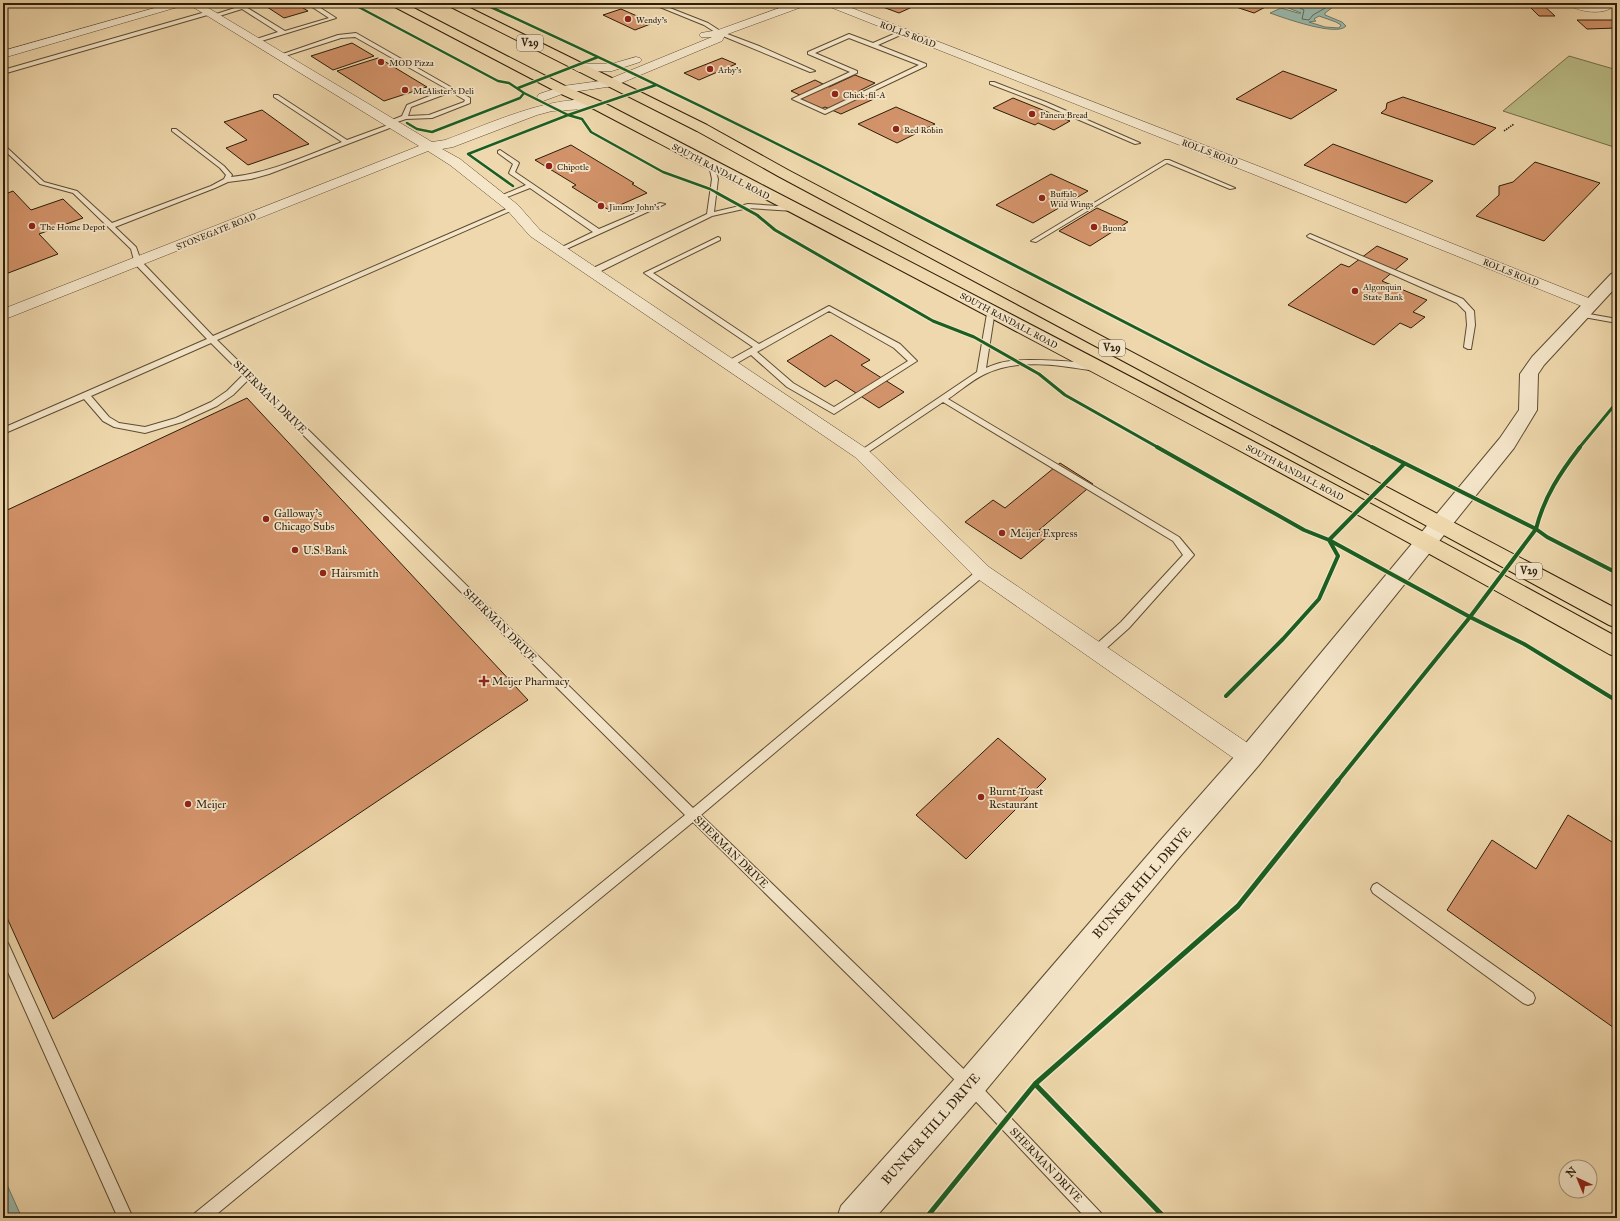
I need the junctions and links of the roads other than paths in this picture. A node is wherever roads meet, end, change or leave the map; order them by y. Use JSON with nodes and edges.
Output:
{"nodes":[{"id":1,"x":184,"y":3,"type":"edge"},
{"id":2,"x":193,"y":3,"type":"edge"},
{"id":3,"x":309,"y":3,"type":"edge"},
{"id":4,"x":395,"y":3,"type":"edge"},
{"id":5,"x":451,"y":3,"type":"edge"},
{"id":6,"x":653,"y":3,"type":"edge"},
{"id":7,"x":803,"y":3,"type":"edge"},
{"id":8,"x":829,"y":3,"type":"edge"},
{"id":9,"x":1572,"y":3,"type":"edge"},
{"id":10,"x":1608,"y":3,"type":"edge"},
{"id":11,"x":244,"y":5,"type":"edge"},
{"id":12,"x":211,"y":14,"type":"junction"},
{"id":13,"x":283,"y":32,"type":"junction"},
{"id":14,"x":903,"y":32,"type":"junction"},
{"id":15,"x":720,"y":33,"type":"junction"},
{"id":16,"x":255,"y":41,"type":"junction"},
{"id":17,"x":874,"y":45,"type":"junction"},
{"id":18,"x":3,"y":55,"type":"edge"},
{"id":19,"x":280,"y":56,"type":"junction"},
{"id":20,"x":579,"y":68,"type":"junction"},
{"id":21,"x":812,"y":71,"type":"dead end"},
{"id":22,"x":3,"y":72,"type":"edge"},
{"id":23,"x":610,"y":83,"type":"junction"},
{"id":24,"x":992,"y":83,"type":"dead end"},
{"id":25,"x":452,"y":89,"type":"junction"},
{"id":26,"x":563,"y":90,"type":"junction"},
{"id":27,"x":276,"y":96,"type":"dead end"},
{"id":28,"x":597,"y":105,"type":"junction"},
{"id":29,"x":404,"y":117,"type":"junction"},
{"id":30,"x":391,"y":124,"type":"junction"},
{"id":31,"x":174,"y":130,"type":"dead end"},
{"id":32,"x":347,"y":143,"type":"junction"},
{"id":33,"x":1137,"y":143,"type":"dead end"},
{"id":34,"x":3,"y":146,"type":"edge"},
{"id":35,"x":428,"y":146,"type":"junction"},
{"id":36,"x":500,"y":152,"type":"dead end"},
{"id":37,"x":711,"y":166,"type":"junction"},
{"id":38,"x":226,"y":180,"type":"junction"},
{"id":39,"x":530,"y":186,"type":"junction"},
{"id":40,"x":1232,"y":188,"type":"dead end"},
{"id":41,"x":507,"y":203,"type":"junction"},
{"id":42,"x":662,"y":204,"type":"dead end"},
{"id":43,"x":794,"y":209,"type":"junction"},
{"id":44,"x":710,"y":214,"type":"junction"},
{"id":45,"x":111,"y":226,"type":"junction"},
{"id":46,"x":598,"y":232,"type":"junction"},
{"id":47,"x":1310,"y":236,"type":"dead end"},
{"id":48,"x":718,"y":239,"type":"dead end"},
{"id":49,"x":1034,"y":241,"type":"dead end"},
{"id":50,"x":560,"y":250,"type":"junction"},
{"id":51,"x":138,"y":262,"type":"junction"},
{"id":52,"x":592,"y":272,"type":"junction"},
{"id":53,"x":1617,"y":277,"type":"edge"},
{"id":54,"x":1586,"y":309,"type":"junction"},
{"id":55,"x":991,"y":310,"type":"junction"},
{"id":56,"x":3,"y":315,"type":"edge"},
{"id":57,"x":1617,"y":321,"type":"edge"},
{"id":58,"x":212,"y":340,"type":"junction"},
{"id":59,"x":1468,"y":347,"type":"dead end"},
{"id":60,"x":755,"y":349,"type":"junction"},
{"id":61,"x":729,"y":364,"type":"junction"},
{"id":62,"x":1102,"y":369,"type":"junction"},
{"id":63,"x":981,"y":374,"type":"junction"},
{"id":64,"x":248,"y":375,"type":"junction"},
{"id":65,"x":86,"y":395,"type":"junction"},
{"id":66,"x":943,"y":399,"type":"junction"},
{"id":67,"x":3,"y":431,"type":"edge"},
{"id":68,"x":861,"y":453,"type":"junction"},
{"id":69,"x":1433,"y":533,"type":"junction"},
{"id":70,"x":982,"y":572,"type":"junction"},
{"id":71,"x":1617,"y":619,"type":"edge"},
{"id":72,"x":1617,"y":648,"type":"edge"},
{"id":73,"x":1096,"y":651,"type":"junction"},
{"id":74,"x":1250,"y":757,"type":"junction"},
{"id":75,"x":692,"y":815,"type":"junction"},
{"id":76,"x":1377,"y":889,"type":"dead end"},
{"id":77,"x":3,"y":947,"type":"edge"},
{"id":78,"x":1528,"y":998,"type":"dead end"},
{"id":79,"x":970,"y":1085,"type":"junction"},
{"id":80,"x":126,"y":1218,"type":"edge"},
{"id":81,"x":200,"y":1218,"type":"edge"},
{"id":82,"x":853,"y":1218,"type":"edge"},
{"id":83,"x":1096,"y":1218,"type":"edge"}],
"edges":[{"from":1,"to":18,"type":"street"},
{"from":2,"to":12,"type":"street"},
{"from":3,"to":13,"type":"lane"},
{"from":4,"to":26,"type":"main road","name":"SOUTH RANDALL ROAD","number":"V29"},
{"from":5,"to":20,"type":"main road","name":"SOUTH RANDALL ROAD","number":"V29"},
{"from":6,"to":15,"type":"lane"},
{"from":7,"to":15,"type":"street","name":"STONEGATE ROAD"},
{"from":8,"to":14,"type":"street","name":"ROLLS ROAD"},
{"from":9,"to":10,"type":"street"},
{"from":11,"to":12,"type":"lane"},
{"from":11,"to":13,"type":"lane"},
{"from":12,"to":16,"type":"street"},
{"from":12,"to":22,"type":"lane"},
{"from":13,"to":16,"type":"lane"},
{"from":14,"to":17,"type":"lane"},
{"from":14,"to":54,"type":"street","name":"ROLLS ROAD"},
{"from":15,"to":20,"type":"street","name":"STONEGATE ROAD"},
{"from":15,"to":21,"type":"lane"},
{"from":15,"to":23,"type":"street","name":"STONEGATE ROAD"},
{"from":16,"to":19,"type":"street"},
{"from":17,"to":17,"type":"lane"},
{"from":19,"to":25,"type":"lane"},
{"from":19,"to":30,"type":"street"},
{"from":20,"to":23,"type":"main road","name":"SOUTH RANDALL ROAD","number":"V29"},
{"from":23,"to":26,"type":"street","name":"STONEGATE ROAD"},
{"from":23,"to":69,"type":"main road","name":"SOUTH RANDALL ROAD","number":"V29"},
{"from":24,"to":33,"type":"lane"},
{"from":25,"to":29,"type":"lane"},
{"from":25,"to":29,"type":"lane"},
{"from":26,"to":28,"type":"main road","name":"SOUTH RANDALL ROAD","number":"V29"},
{"from":26,"to":35,"type":"street","name":"STONEGATE ROAD"},
{"from":27,"to":32,"type":"lane"},
{"from":28,"to":35,"type":"street","name":"STONEGATE ROAD"},
{"from":28,"to":37,"type":"main road","name":"SOUTH RANDALL ROAD","number":"V29"},
{"from":29,"to":30,"type":"lane"},
{"from":30,"to":32,"type":"lane"},
{"from":30,"to":35,"type":"street"},
{"from":31,"to":38,"type":"lane"},
{"from":32,"to":38,"type":"lane"},
{"from":34,"to":45,"type":"lane","name":"SHERMAN DRIVE"},
{"from":35,"to":41,"type":"street"},
{"from":35,"to":51,"type":"street","name":"STONEGATE ROAD"},
{"from":36,"to":39,"type":"lane"},
{"from":37,"to":43,"type":"main road","name":"SOUTH RANDALL ROAD","number":"V29"},
{"from":37,"to":44,"type":"lane"},
{"from":38,"to":45,"type":"lane"},
{"from":39,"to":41,"type":"lane"},
{"from":39,"to":46,"type":"lane"},
{"from":40,"to":49,"type":"lane"},
{"from":41,"to":50,"type":"street"},
{"from":41,"to":58,"type":"lane"},
{"from":42,"to":46,"type":"lane"},
{"from":43,"to":44,"type":"lane"},
{"from":43,"to":55,"type":"main road","name":"SOUTH RANDALL ROAD","number":"V29"},
{"from":44,"to":52,"type":"lane"},
{"from":45,"to":51,"type":"lane","name":"SHERMAN DRIVE"},
{"from":46,"to":50,"type":"lane"},
{"from":47,"to":59,"type":"lane"},
{"from":48,"to":60,"type":"lane"},
{"from":50,"to":52,"type":"street"},
{"from":51,"to":56,"type":"street","name":"STONEGATE ROAD"},
{"from":51,"to":58,"type":"lane","name":"SHERMAN DRIVE"},
{"from":52,"to":61,"type":"street"},
{"from":53,"to":54,"type":"street","name":"BUNKER HILL DRIVE"},
{"from":54,"to":57,"type":"lane"},
{"from":54,"to":69,"type":"street","name":"BUNKER HILL DRIVE"},
{"from":55,"to":62,"type":"main road","name":"SOUTH RANDALL ROAD","number":"V29"},
{"from":55,"to":63,"type":"lane"},
{"from":58,"to":64,"type":"lane","name":"SHERMAN DRIVE"},
{"from":58,"to":65,"type":"lane"},
{"from":60,"to":60,"type":"lane"},
{"from":60,"to":61,"type":"lane"},
{"from":61,"to":68,"type":"street"},
{"from":62,"to":63,"type":"lane"},
{"from":62,"to":69,"type":"main road","name":"SOUTH RANDALL ROAD","number":"V29"},
{"from":63,"to":66,"type":"lane"},
{"from":64,"to":65,"type":"lane"},
{"from":64,"to":75,"type":"lane","name":"SHERMAN DRIVE"},
{"from":65,"to":67,"type":"lane"},
{"from":66,"to":68,"type":"lane"},
{"from":66,"to":73,"type":"lane"},
{"from":68,"to":70,"type":"street"},
{"from":69,"to":71,"type":"main road","name":"SOUTH RANDALL ROAD","number":"V29"},
{"from":69,"to":72,"type":"main road","name":"SOUTH RANDALL ROAD","number":"V29"},
{"from":69,"to":74,"type":"street","name":"BUNKER HILL DRIVE"},
{"from":70,"to":73,"type":"street"},
{"from":70,"to":75,"type":"lane"},
{"from":73,"to":74,"type":"street"},
{"from":74,"to":79,"type":"street","name":"BUNKER HILL DRIVE"},
{"from":75,"to":79,"type":"lane","name":"SHERMAN DRIVE"},
{"from":75,"to":81,"type":"lane"},
{"from":76,"to":78,"type":"lane"},
{"from":77,"to":80,"type":"lane"},
{"from":79,"to":82,"type":"street","name":"BUNKER HILL DRIVE"},
{"from":79,"to":83,"type":"lane","name":"SHERMAN DRIVE"}]}
